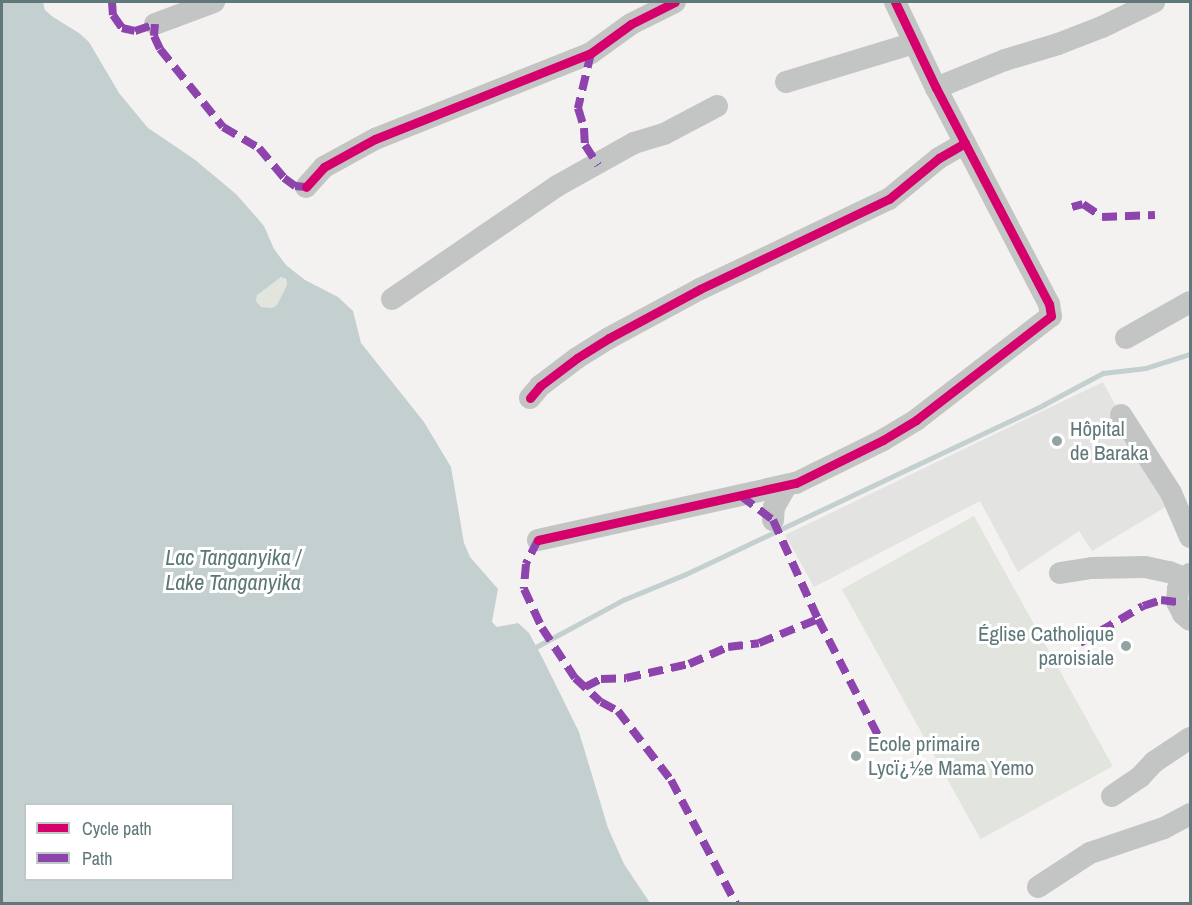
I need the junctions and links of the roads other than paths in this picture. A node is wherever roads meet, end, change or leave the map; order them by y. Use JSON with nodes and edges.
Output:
{"nodes":[{"id":1,"x":214,"y":2,"type":"edge"},
{"id":2,"x":675,"y":2,"type":"edge"},
{"id":3,"x":895,"y":2,"type":"edge"},
{"id":4,"x":1154,"y":2,"type":"edge"},
{"id":5,"x":155,"y":24,"type":"dead end"},
{"id":6,"x":914,"y":43,"type":"junction"},
{"id":7,"x":786,"y":82,"type":"dead end"},
{"id":8,"x":936,"y":88,"type":"junction"},
{"id":9,"x":717,"y":106,"type":"dead end"},
{"id":10,"x":965,"y":143,"type":"junction"},
{"id":11,"x":306,"y":187,"type":"dead end"},
{"id":12,"x":392,"y":299,"type":"dead end"},
{"id":13,"x":1191,"y":302,"type":"edge"},
{"id":14,"x":1126,"y":338,"type":"dead end"},
{"id":15,"x":530,"y":398,"type":"dead end"},
{"id":16,"x":1121,"y":415,"type":"dead end"},
{"id":17,"x":786,"y":486,"type":"junction"},
{"id":18,"x":773,"y":520,"type":"dead end"},
{"id":19,"x":1191,"y":537,"type":"edge"},
{"id":20,"x":538,"y":540,"type":"dead end"},
{"id":21,"x":1060,"y":573,"type":"dead end"},
{"id":22,"x":1188,"y":576,"type":"edge"},
{"id":23,"x":1191,"y":620,"type":"edge"},
{"id":24,"x":1191,"y":738,"type":"edge"},
{"id":25,"x":1112,"y":796,"type":"dead end"},
{"id":26,"x":1191,"y":814,"type":"edge"},
{"id":27,"x":1038,"y":887,"type":"dead end"}],
"edges":[{"from":1,"to":5,"type":"street"},
{"from":2,"to":11,"type":"street"},
{"from":3,"to":6,"type":"street"},
{"from":4,"to":8,"type":"street"},
{"from":6,"to":7,"type":"street"},
{"from":6,"to":8,"type":"street"},
{"from":8,"to":10,"type":"street"},
{"from":9,"to":12,"type":"street"},
{"from":10,"to":15,"type":"street"},
{"from":10,"to":17,"type":"street"},
{"from":13,"to":14,"type":"street"},
{"from":16,"to":19,"type":"street"},
{"from":17,"to":18,"type":"street"},
{"from":17,"to":20,"type":"street"},
{"from":21,"to":22,"type":"street"},
{"from":22,"to":23,"type":"street"},
{"from":24,"to":25,"type":"street"},
{"from":26,"to":27,"type":"street"}]}
